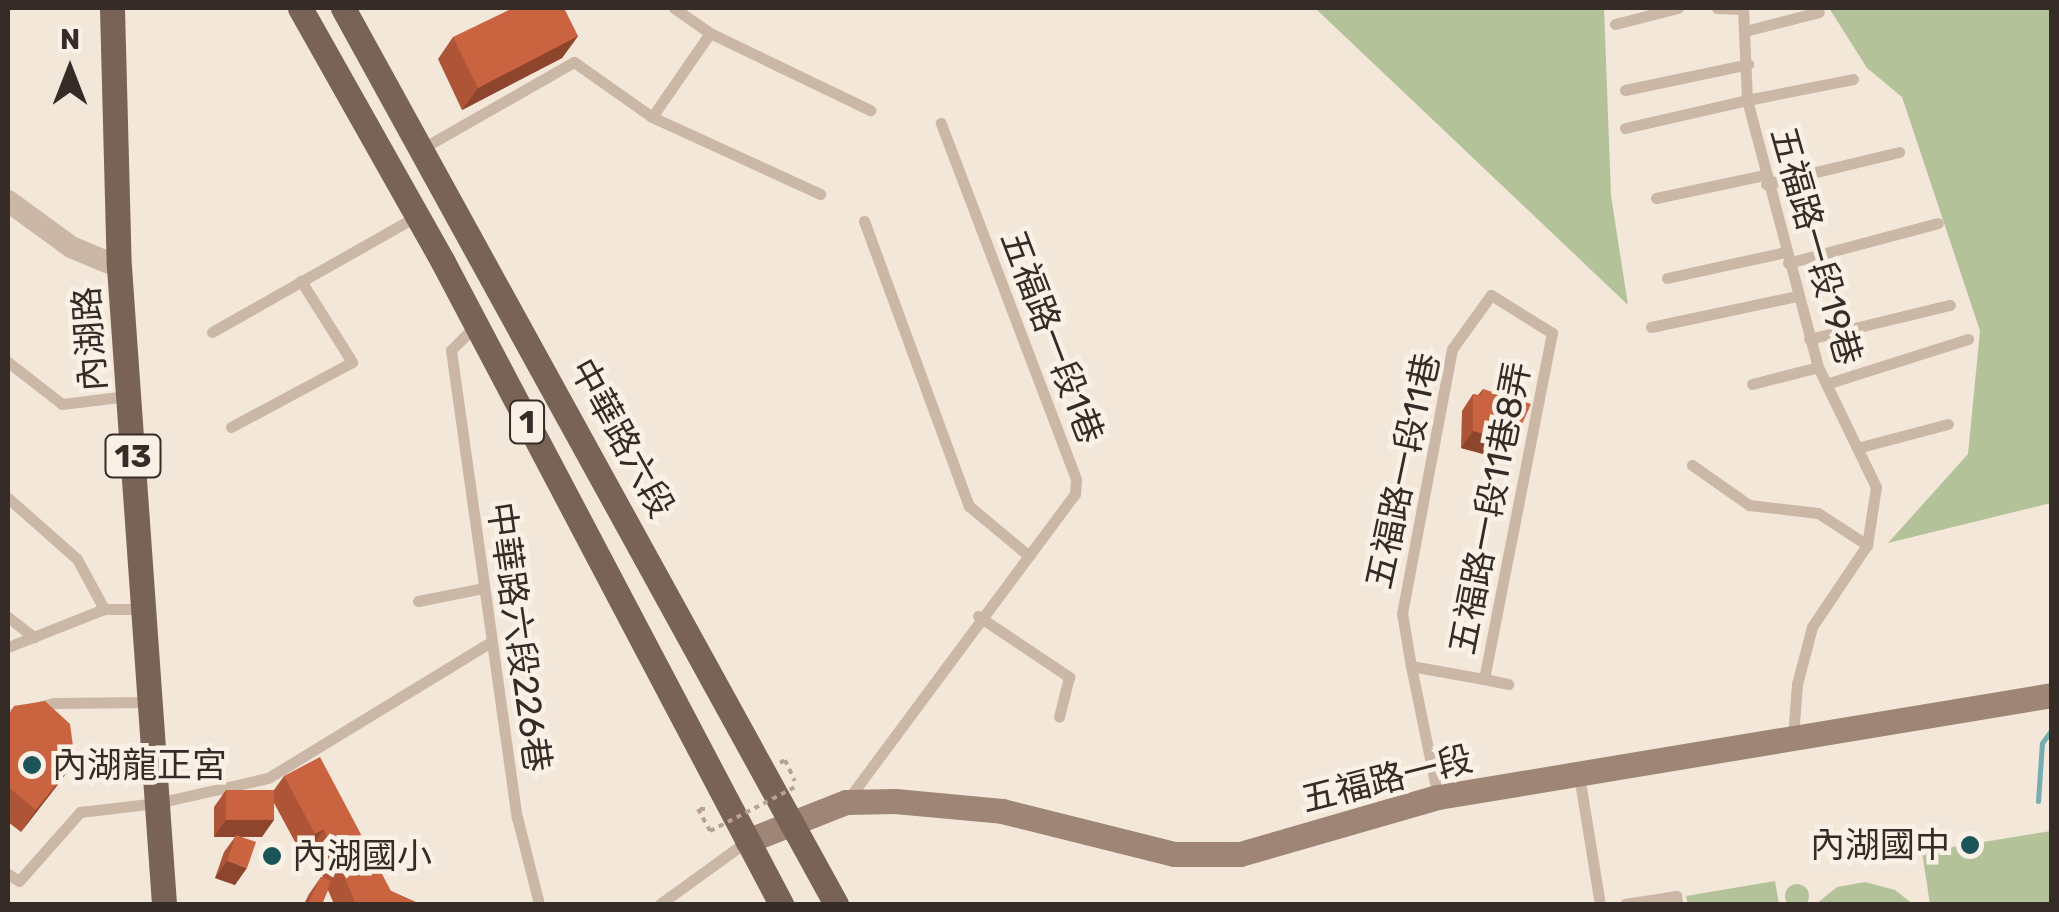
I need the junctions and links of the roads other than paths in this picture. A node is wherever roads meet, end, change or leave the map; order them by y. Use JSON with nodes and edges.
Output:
{"nodes":[{"id":1,"x":112,"y":8,"type":"edge"},
{"id":2,"x":300,"y":8,"type":"edge"},
{"id":3,"x":343,"y":8,"type":"edge"},
{"id":4,"x":674,"y":8,"type":"edge"},
{"id":5,"x":1678,"y":8,"type":"edge"},
{"id":6,"x":1718,"y":8,"type":"edge"},
{"id":7,"x":1818,"y":12,"type":"dead end"},
{"id":8,"x":1614,"y":24,"type":"dead end"},
{"id":9,"x":1749,"y":30,"type":"junction"},
{"id":10,"x":710,"y":33,"type":"junction"},
{"id":11,"x":1748,"y":64,"type":"junction"},
{"id":12,"x":1852,"y":79,"type":"dead end"},
{"id":13,"x":1625,"y":90,"type":"dead end"},
{"id":14,"x":1748,"y":100,"type":"junction"},
{"id":15,"x":870,"y":110,"type":"dead end"},
{"id":16,"x":652,"y":117,"type":"junction"},
{"id":17,"x":940,"y":123,"type":"dead end"},
{"id":18,"x":1626,"y":128,"type":"dead end"},
{"id":19,"x":422,"y":148,"type":"junction"},
{"id":20,"x":1900,"y":152,"type":"dead end"},
{"id":21,"x":1765,"y":179,"type":"junction"},
{"id":22,"x":820,"y":194,"type":"dead end"},
{"id":23,"x":1656,"y":198,"type":"dead end"},
{"id":24,"x":8,"y":201,"type":"edge"},
{"id":25,"x":417,"y":216,"type":"junction"},
{"id":26,"x":864,"y":221,"type":"dead end"},
{"id":27,"x":1938,"y":223,"type":"dead end"},
{"id":28,"x":477,"y":245,"type":"junction"},
{"id":29,"x":1786,"y":257,"type":"junction"},
{"id":30,"x":443,"y":262,"type":"junction"},
{"id":31,"x":120,"y":267,"type":"junction"},
{"id":32,"x":1667,"y":278,"type":"dead end"},
{"id":33,"x":301,"y":282,"type":"junction"},
{"id":34,"x":1796,"y":296,"type":"junction"},
{"id":35,"x":1950,"y":305,"type":"dead end"},
{"id":36,"x":476,"y":325,"type":"junction"},
{"id":37,"x":1651,"y":327,"type":"dead end"},
{"id":38,"x":212,"y":332,"type":"dead end"},
{"id":39,"x":1552,"y":334,"type":"joint"},
{"id":40,"x":1809,"y":340,"type":"junction"},
{"id":41,"x":1968,"y":340,"type":"dead end"},
{"id":42,"x":8,"y":362,"type":"edge"},
{"id":43,"x":1818,"y":367,"type":"junction"},
{"id":44,"x":1752,"y":384,"type":"dead end"},
{"id":45,"x":1826,"y":384,"type":"junction"},
{"id":46,"x":129,"y":396,"type":"junction"},
{"id":47,"x":1948,"y":424,"type":"dead end"},
{"id":48,"x":231,"y":426,"type":"dead end"},
{"id":49,"x":1857,"y":448,"type":"junction"},
{"id":50,"x":1692,"y":465,"type":"dead end"},
{"id":51,"x":8,"y":498,"type":"edge"},
{"id":52,"x":1867,"y":546,"type":"junction"},
{"id":53,"x":1029,"y":556,"type":"junction"},
{"id":54,"x":483,"y":588,"type":"junction"},
{"id":55,"x":418,"y":601,"type":"dead end"},
{"id":56,"x":104,"y":609,"type":"junction"},
{"id":57,"x":144,"y":609,"type":"junction"},
{"id":58,"x":978,"y":616,"type":"junction"},
{"id":59,"x":8,"y":617,"type":"edge"},
{"id":60,"x":34,"y":636,"type":"junction"},
{"id":61,"x":491,"y":642,"type":"junction"},
{"id":62,"x":8,"y":647,"type":"edge"},
{"id":63,"x":1410,"y":666,"type":"junction"},
{"id":64,"x":1484,"y":679,"type":"junction"},
{"id":65,"x":1508,"y":684,"type":"dead end"},
{"id":66,"x":2052,"y":695,"type":"edge"},
{"id":67,"x":150,"y":702,"type":"junction"},
{"id":68,"x":8,"y":715,"type":"edge"},
{"id":69,"x":1058,"y":717,"type":"dead end"},
{"id":70,"x":1792,"y":741,"type":"junction"},
{"id":71,"x":312,"y":751,"type":"junction"},
{"id":72,"x":318,"y":764,"type":"edge"},
{"id":73,"x":1578,"y":775,"type":"junction"},
{"id":74,"x":1438,"y":797,"type":"junction"},
{"id":75,"x":846,"y":802,"type":"junction"},
{"id":76,"x":158,"y":804,"type":"junction"},
{"id":77,"x":790,"y":820,"type":"junction"},
{"id":78,"x":747,"y":841,"type":"junction"},
{"id":79,"x":8,"y":874,"type":"edge"},
{"id":80,"x":164,"y":904,"type":"edge"},
{"id":81,"x":539,"y":904,"type":"edge"},
{"id":82,"x":660,"y":904,"type":"edge"},
{"id":83,"x":782,"y":904,"type":"edge"},
{"id":84,"x":836,"y":904,"type":"edge"},
{"id":85,"x":1600,"y":904,"type":"edge"},
{"id":86,"x":1625,"y":904,"type":"edge"},
{"id":87,"x":1677,"y":904,"type":"edge"}],
"edges":[{"from":1,"to":31,"type":"main road","name":"內湖路","number":"13"},
{"from":2,"to":25,"type":"main road","number":"1"},
{"from":3,"to":19,"type":"main road","name":"中華路六段","number":"1"},
{"from":4,"to":10,"type":"lane"},
{"from":5,"to":8,"type":"lane"},
{"from":6,"to":9,"type":"lane"},
{"from":7,"to":9,"type":"lane"},
{"from":9,"to":11,"type":"lane"},
{"from":10,"to":15,"type":"lane"},
{"from":10,"to":16,"type":"lane"},
{"from":11,"to":13,"type":"lane"},
{"from":11,"to":14,"type":"lane"},
{"from":12,"to":14,"type":"lane"},
{"from":14,"to":18,"type":"lane","name":"五福路一段19巷"},
{"from":14,"to":21,"type":"lane","name":"五福路一段19巷"},
{"from":16,"to":19,"type":"lane"},
{"from":16,"to":22,"type":"lane"},
{"from":17,"to":53,"type":"lane","name":"五福路一段1巷"},
{"from":19,"to":28,"type":"main road","name":"中華路六段","number":"1"},
{"from":20,"to":21,"type":"lane"},
{"from":21,"to":23,"type":"lane"},
{"from":21,"to":29,"type":"lane","name":"五福路一段19巷"},
{"from":24,"to":31,"type":"street"},
{"from":25,"to":30,"type":"main road","number":"1"},
{"from":25,"to":33,"type":"lane"},
{"from":26,"to":53,"type":"lane"},
{"from":27,"to":29,"type":"lane"},
{"from":28,"to":30,"type":"street"},
{"from":28,"to":77,"type":"main road","name":"中華路六段","number":"1"},
{"from":29,"to":32,"type":"lane"},
{"from":29,"to":34,"type":"lane","name":"五福路一段19巷"},
{"from":30,"to":36,"type":"main road","number":"1"},
{"from":31,"to":46,"type":"main road","name":"內湖路","number":"13"},
{"from":33,"to":38,"type":"lane"},
{"from":33,"to":48,"type":"lane"},
{"from":34,"to":37,"type":"lane"},
{"from":34,"to":40,"type":"lane","name":"五福路一段19巷"},
{"from":35,"to":40,"type":"lane"},
{"from":36,"to":54,"type":"lane","name":"中華路六段226巷"},
{"from":36,"to":78,"type":"main road","number":"1"},
{"from":39,"to":63,"type":"lane","name":"五福路一段11巷"},
{"from":39,"to":64,"type":"lane","name":"五福路一段11巷8弄"},
{"from":40,"to":43,"type":"lane","name":"五福路一段19巷"},
{"from":41,"to":45,"type":"lane"},
{"from":42,"to":46,"type":"lane"},
{"from":43,"to":44,"type":"lane"},
{"from":43,"to":45,"type":"lane","name":"五福路一段19巷"},
{"from":45,"to":49,"type":"lane","name":"五福路一段19巷"},
{"from":46,"to":57,"type":"main road","name":"內湖路","number":"13"},
{"from":47,"to":49,"type":"lane"},
{"from":49,"to":52,"type":"lane","name":"五福路一段19巷"},
{"from":50,"to":52,"type":"lane"},
{"from":51,"to":56,"type":"lane"},
{"from":52,"to":70,"type":"lane","name":"五福路一段19巷"},
{"from":53,"to":58,"type":"lane","name":"五福路一段1巷"},
{"from":54,"to":55,"type":"lane"},
{"from":54,"to":61,"type":"lane","name":"中華路六段226巷"},
{"from":56,"to":57,"type":"lane"},
{"from":56,"to":60,"type":"lane"},
{"from":57,"to":67,"type":"main road","name":"內湖路","number":"13"},
{"from":58,"to":69,"type":"lane"},
{"from":58,"to":75,"type":"lane","name":"五福路一段1巷"},
{"from":59,"to":60,"type":"lane"},
{"from":60,"to":62,"type":"lane"},
{"from":61,"to":71,"type":"lane"},
{"from":61,"to":81,"type":"lane","name":"中華路六段226巷"},
{"from":63,"to":64,"type":"lane","name":"五福路一段11巷8弄"},
{"from":63,"to":74,"type":"lane","name":"五福路一段11巷"},
{"from":64,"to":65,"type":"lane"},
{"from":66,"to":70,"type":"main road","name":"五福路一段"},
{"from":67,"to":68,"type":"lane"},
{"from":67,"to":76,"type":"main road","name":"內湖路","number":"13"},
{"from":70,"to":73,"type":"main road","name":"五福路一段"},
{"from":71,"to":72,"type":"lane"},
{"from":71,"to":76,"type":"lane"},
{"from":73,"to":74,"type":"main road","name":"五福路一段"},
{"from":73,"to":85,"type":"lane"},
{"from":74,"to":75,"type":"main road","name":"五福路一段"},
{"from":75,"to":77,"type":"main road","name":"五福路一段"},
{"from":76,"to":79,"type":"lane"},
{"from":76,"to":80,"type":"main road","name":"內湖路","number":"13"},
{"from":77,"to":78,"type":"main road","name":"五福路一段"},
{"from":77,"to":84,"type":"main road","name":"中華路六段","number":"1"},
{"from":78,"to":82,"type":"lane"},
{"from":78,"to":83,"type":"main road","number":"1"},
{"from":86,"to":87,"type":"lane"}]}
